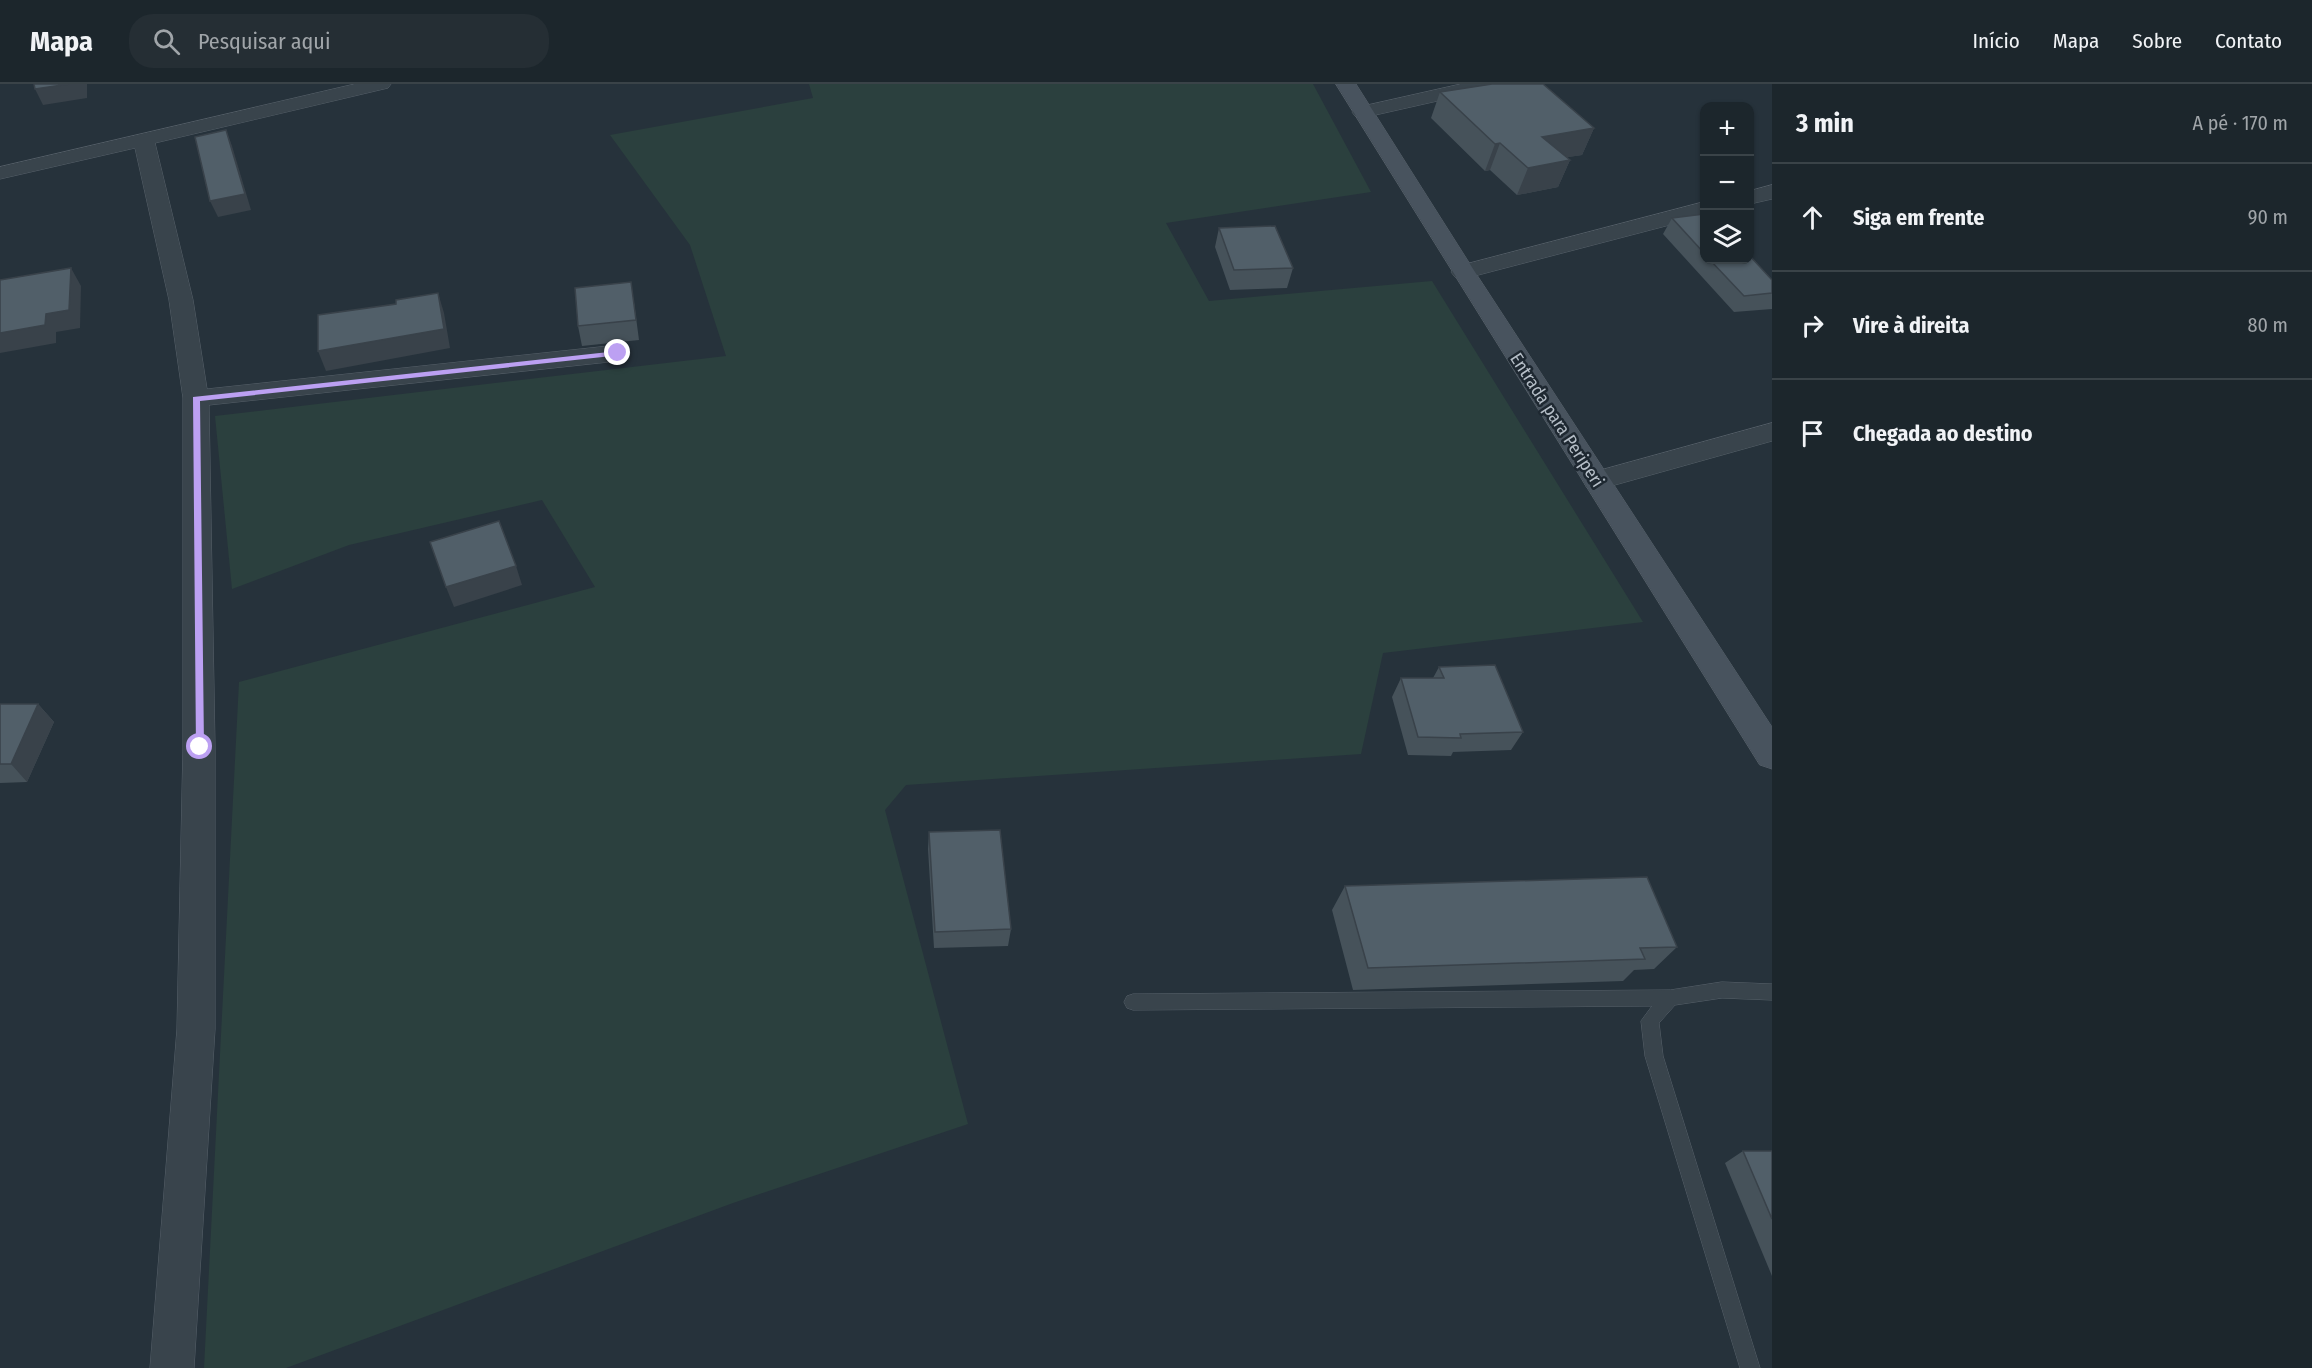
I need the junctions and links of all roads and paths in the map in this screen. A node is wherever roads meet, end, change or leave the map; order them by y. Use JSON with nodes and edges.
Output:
{"nodes":[{"id":1,"x":381,"y":84,"type":"edge"},
{"id":2,"x":1346,"y":84,"type":"edge"},
{"id":3,"x":1488,"y":84,"type":"edge"},
{"id":4,"x":1362,"y":112,"type":"junction"},
{"id":5,"x":144,"y":139,"type":"junction"},
{"id":6,"x":0,"y":173,"type":"edge"},
{"id":7,"x":1772,"y":192,"type":"edge"},
{"id":8,"x":1754,"y":197,"type":"edge"},
{"id":9,"x":1700,"y":210,"type":"edge"},
{"id":10,"x":1462,"y":272,"type":"junction"},
{"id":11,"x":618,"y":353,"type":"dead end"},
{"id":12,"x":196,"y":398,"type":"junction"},
{"id":13,"x":1772,"y":432,"type":"edge"},
{"id":14,"x":1597,"y":481,"type":"junction"},
{"id":15,"x":1772,"y":755,"type":"edge"},
{"id":16,"x":1772,"y":992,"type":"edge"},
{"id":17,"x":1670,"y":998,"type":"junction"},
{"id":18,"x":1133,"y":1002,"type":"dead end"},
{"id":19,"x":172,"y":1368,"type":"edge"},
{"id":20,"x":1750,"y":1368,"type":"edge"}],
"edges":[{"from":1,"to":5,"type":"street"},
{"from":2,"to":4,"type":"main road","name":"Entrada para Periperi"},
{"from":3,"to":4,"type":"street"},
{"from":4,"to":10,"type":"main road","name":"Entrada para Periperi"},
{"from":5,"to":6,"type":"street"},
{"from":5,"to":12,"type":"street"},
{"from":7,"to":8,"type":"street"},
{"from":9,"to":10,"type":"street"},
{"from":10,"to":14,"type":"main road","name":"Entrada para Periperi"},
{"from":11,"to":12,"type":"street"},
{"from":12,"to":19,"type":"street"},
{"from":13,"to":14,"type":"street"},
{"from":14,"to":15,"type":"main road","name":"Entrada para Periperi"},
{"from":16,"to":17,"type":"lane"},
{"from":17,"to":18,"type":"lane"},
{"from":17,"to":20,"type":"lane"}]}
